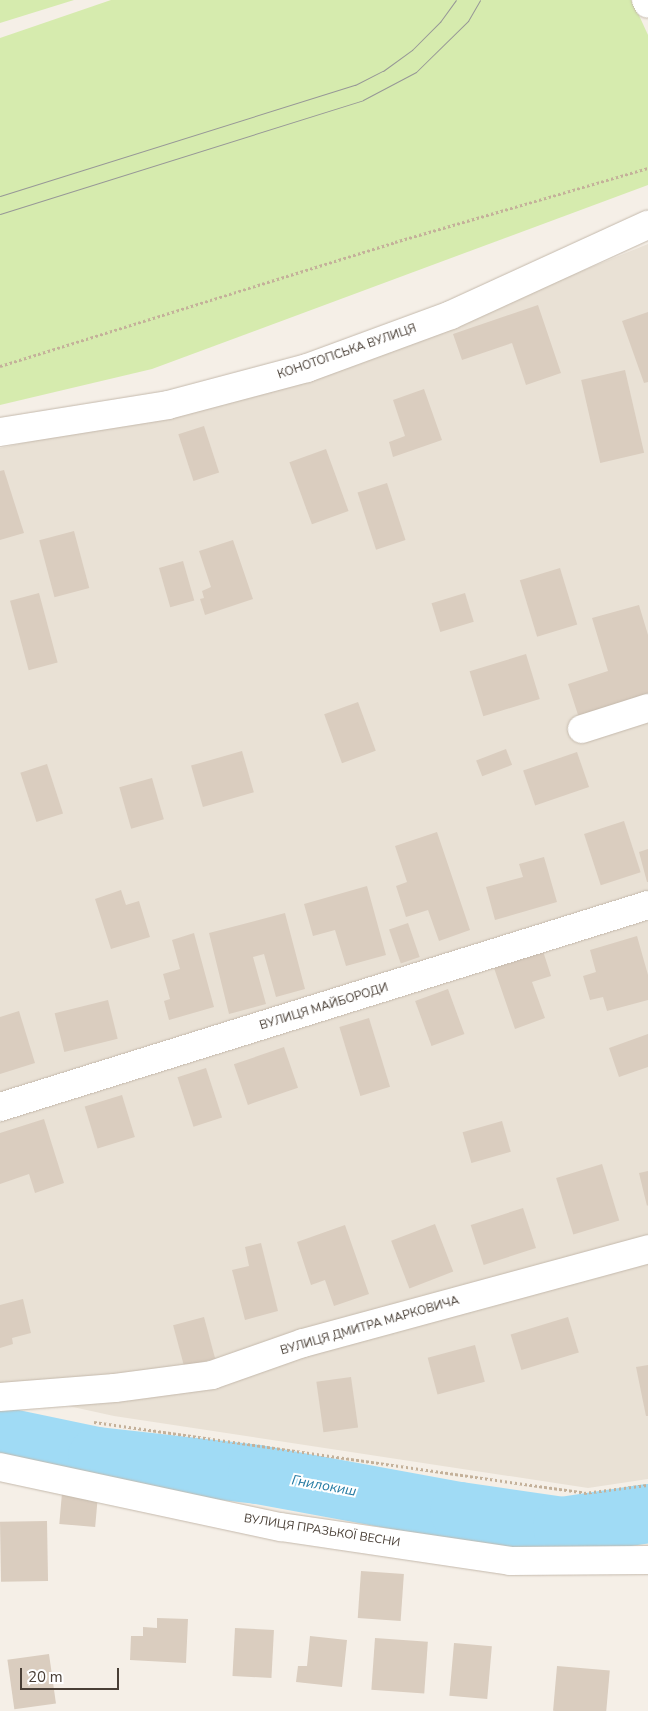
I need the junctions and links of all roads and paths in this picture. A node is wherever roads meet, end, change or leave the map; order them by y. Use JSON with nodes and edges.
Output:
{"nodes":[{"id":1,"x":646,"y":0,"type":"edge"},
{"id":2,"x":648,"y":4,"type":"edge"},
{"id":3,"x":648,"y":168,"type":"edge"},
{"id":4,"x":648,"y":225,"type":"edge"},
{"id":5,"x":0,"y":366,"type":"edge"},
{"id":6,"x":0,"y":432,"type":"edge"},
{"id":7,"x":648,"y":708,"type":"edge"},
{"id":8,"x":582,"y":729,"type":"dead end"},
{"id":9,"x":648,"y":905,"type":"edge"},
{"id":10,"x":0,"y":1107,"type":"edge"},
{"id":11,"x":648,"y":1249,"type":"edge"},
{"id":12,"x":0,"y":1397,"type":"edge"},
{"id":13,"x":86,"y":1421,"type":"dead end"},
{"id":14,"x":0,"y":1467,"type":"edge"},
{"id":15,"x":648,"y":1485,"type":"edge"},
{"id":16,"x":648,"y":1560,"type":"edge"}],
"edges":[{"from":1,"to":2,"type":"street"},
{"from":3,"to":5,"type":"path"},
{"from":4,"to":6,"type":"street","name":"КОНОТОПСЬКА ВУЛИЦЯ"},
{"from":7,"to":8,"type":"street"},
{"from":9,"to":10,"type":"street","name":"ВУЛИЦЯ МАЙБОРОДИ"},
{"from":11,"to":12,"type":"street","name":"ВУЛИЦЯ ДМИТРА МАРКОВИЧА"},
{"from":13,"to":15,"type":"path"},
{"from":14,"to":16,"type":"street","name":"ВУЛИЦЯ ПРАЗЬКОЇ ВЕСНИ"}]}
